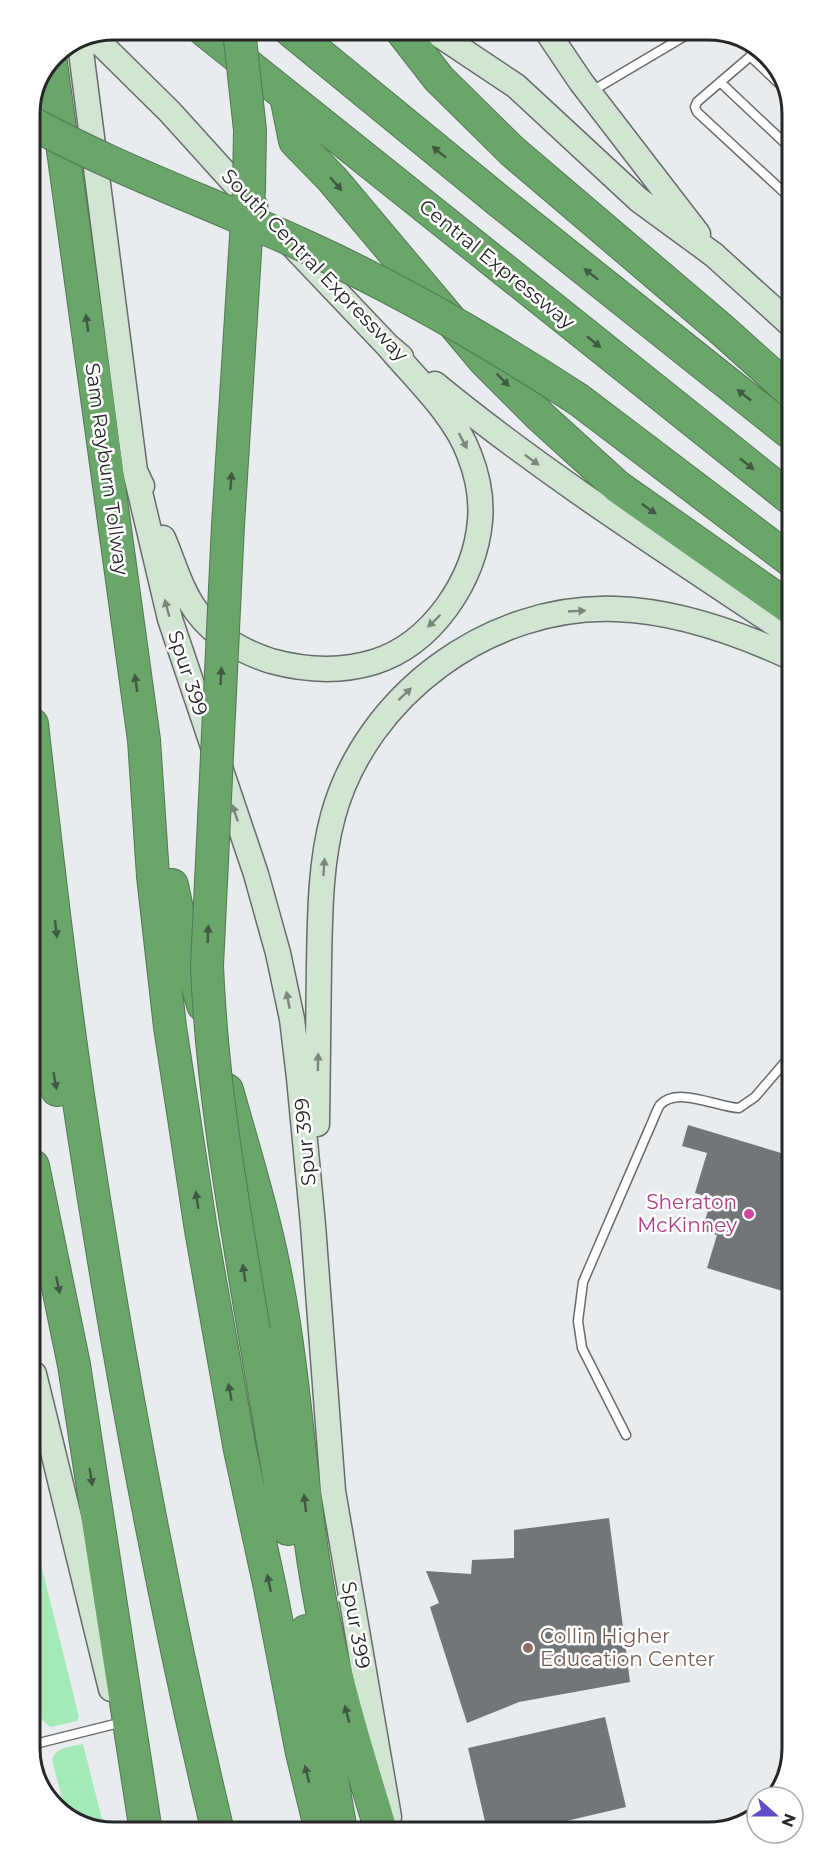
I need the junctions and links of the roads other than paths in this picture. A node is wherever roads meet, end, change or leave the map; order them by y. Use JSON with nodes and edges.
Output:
{"nodes":[{"id":1,"x":217,"y":40,"type":"edge"},
{"id":2,"x":240,"y":40,"type":"edge"},
{"id":3,"x":303,"y":40,"type":"edge"},
{"id":4,"x":409,"y":40,"type":"edge"},
{"id":5,"x":448,"y":41,"type":"edge"},
{"id":6,"x":553,"y":41,"type":"edge"},
{"id":7,"x":676,"y":41,"type":"edge"},
{"id":8,"x":99,"y":42,"type":"edge"},
{"id":9,"x":81,"y":49,"type":"edge"},
{"id":10,"x":750,"y":56,"type":"joint"},
{"id":11,"x":772,"y":77,"type":"edge"},
{"id":12,"x":49,"y":81,"type":"edge"},
{"id":13,"x":720,"y":82,"type":"junction"},
{"id":14,"x":589,"y":92,"type":"junction"},
{"id":15,"x":286,"y":96,"type":"junction"},
{"id":16,"x":44,"y":121,"type":"edge"},
{"id":17,"x":782,"y":140,"type":"edge"},
{"id":18,"x":782,"y":191,"type":"edge"},
{"id":19,"x":714,"y":255,"type":"junction"},
{"id":20,"x":782,"y":317,"type":"edge"},
{"id":21,"x":388,"y":346,"type":"junction"},
{"id":22,"x":782,"y":384,"type":"edge"},
{"id":23,"x":782,"y":426,"type":"edge"},
{"id":24,"x":135,"y":471,"type":"junction"},
{"id":25,"x":782,"y":492,"type":"edge"},
{"id":26,"x":782,"y":554,"type":"edge"},
{"id":27,"x":782,"y":602,"type":"edge"},
{"id":28,"x":782,"y":629,"type":"edge"},
{"id":29,"x":782,"y":654,"type":"edge"},
{"id":30,"x":144,"y":740,"type":"junction"},
{"id":31,"x":41,"y":799,"type":"edge"},
{"id":32,"x":40,"y":984,"type":"edge"},
{"id":33,"x":782,"y":1066,"type":"edge"},
{"id":34,"x":40,"y":1202,"type":"edge"},
{"id":35,"x":313,"y":1225,"type":"junction"},
{"id":36,"x":40,"y":1430,"type":"edge"},
{"id":37,"x":626,"y":1435,"type":"dead end"},
{"id":38,"x":42,"y":1446,"type":"edge"},
{"id":39,"x":136,"y":1450,"type":"junction"},
{"id":40,"x":119,"y":1723,"type":"junction"},
{"id":41,"x":40,"y":1743,"type":"edge"},
{"id":42,"x":144,"y":1822,"type":"edge"},
{"id":43,"x":144,"y":1822,"type":"edge"},
{"id":44,"x":216,"y":1822,"type":"edge"},
{"id":45,"x":319,"y":1822,"type":"edge"},
{"id":46,"x":339,"y":1822,"type":"edge"},
{"id":47,"x":378,"y":1822,"type":"edge"},
{"id":48,"x":389,"y":1822,"type":"edge"}],
"edges":[{"from":1,"to":15,"type":"highway","name":"Central Expressway"},
{"from":46,"to":2,"type":"highway","one_way":true,"bridge":true},
{"from":23,"to":3,"type":"highway","one_way":true},
{"from":4,"to":22,"type":"highway"},
{"from":5,"to":19,"type":"main road"},
{"from":6,"to":14,"type":"main road"},
{"from":7,"to":14,"type":"lane"},
{"from":8,"to":21,"type":"main road","name":"South Central Expressway"},
{"from":9,"to":24,"type":"main road"},
{"from":10,"to":11,"type":"lane"},
{"from":10,"to":13,"type":"lane"},
{"from":12,"to":16,"type":"highway","name":"Sam Rayburn Tollway"},
{"from":13,"to":17,"type":"lane"},
{"from":13,"to":18,"type":"lane"},
{"from":14,"to":19,"type":"main road"},
{"from":15,"to":25,"type":"highway","name":"Central Expressway","one_way":true},
{"from":15,"to":27,"type":"highway","one_way":true},
{"from":16,"to":26,"type":"highway","bridge":true},
{"from":30,"to":16,"type":"highway","name":"Sam Rayburn Tollway","one_way":true},
{"from":19,"to":20,"type":"main road"},
{"from":21,"to":24,"type":"main road","one_way":true},
{"from":21,"to":28,"type":"main road","name":"South Central Expressway","one_way":true},
{"from":35,"to":24,"type":"main road","name":"Spur 399","one_way":true},
{"from":35,"to":29,"type":"main road","one_way":true},
{"from":45,"to":30,"type":"highway","name":"Sam Rayburn Tollway","one_way":true},
{"from":47,"to":30,"type":"highway","one_way":true},
{"from":31,"to":39,"type":"highway","one_way":true},
{"from":32,"to":39,"type":"highway","one_way":true},
{"from":33,"to":37,"type":"lane"},
{"from":34,"to":42,"type":"highway","one_way":true},
{"from":35,"to":48,"type":"main road","name":"Spur 399"},
{"from":36,"to":38,"type":"main road"},
{"from":38,"to":40,"type":"main road"},
{"from":39,"to":44,"type":"highway"},
{"from":40,"to":41,"type":"lane"},
{"from":40,"to":43,"type":"main road"}]}
